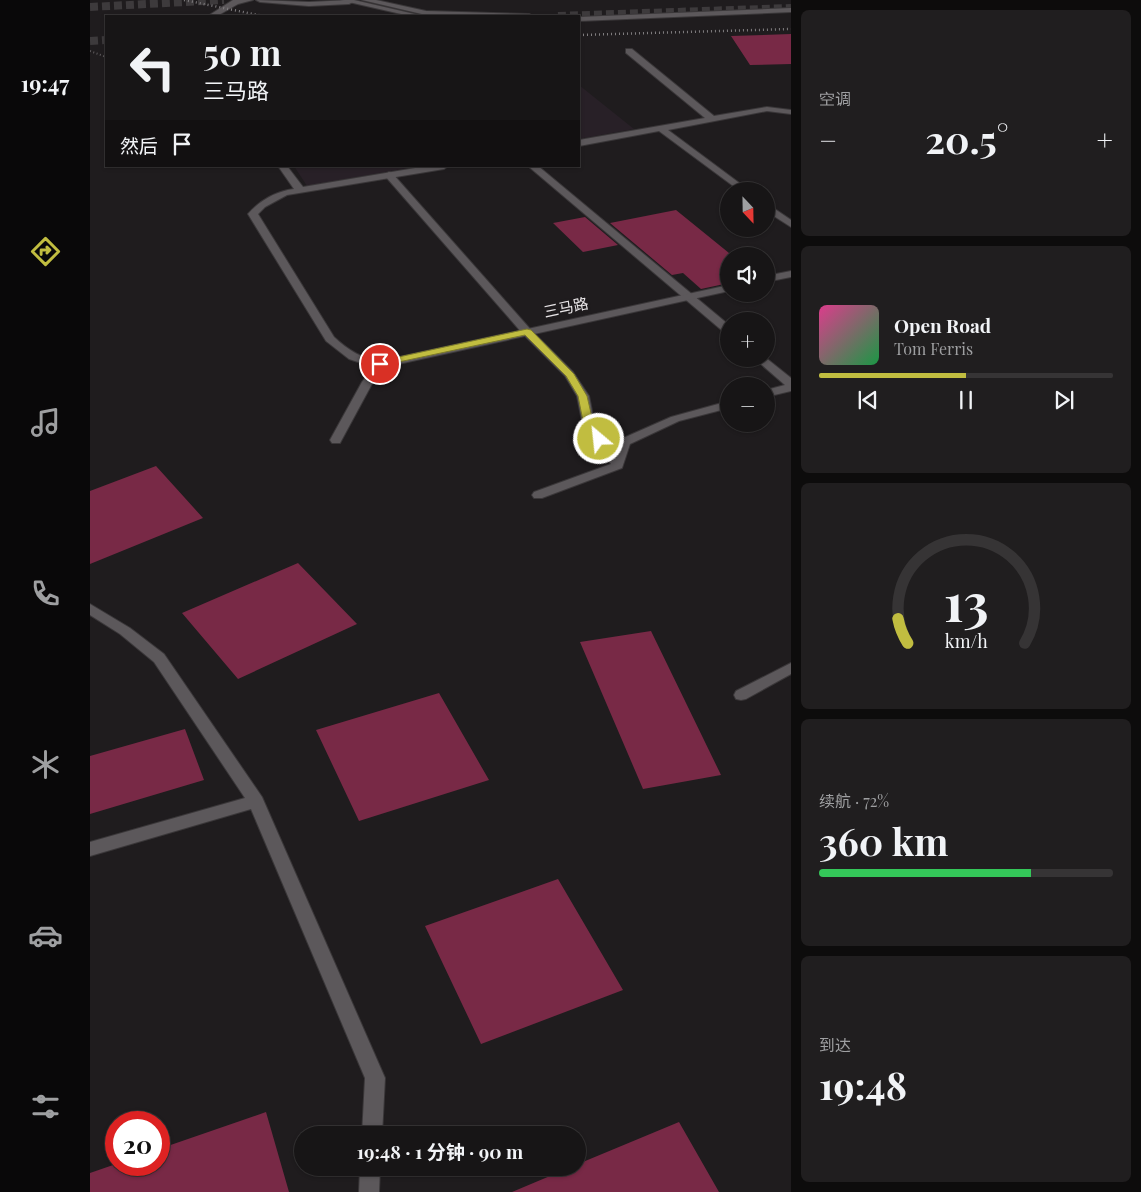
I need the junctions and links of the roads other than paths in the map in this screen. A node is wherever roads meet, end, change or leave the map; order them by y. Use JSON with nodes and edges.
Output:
{"nodes":[{"id":1,"x":249,"y":0,"type":"edge"},
{"id":2,"x":260,"y":0,"type":"edge"},
{"id":3,"x":366,"y":0,"type":"edge"},
{"id":4,"x":346,"y":1,"type":"edge"},
{"id":5,"x":791,"y":10,"type":"edge"},
{"id":6,"x":214,"y":15,"type":"edge"},
{"id":7,"x":414,"y":15,"type":"edge"},
{"id":8,"x":478,"y":15,"type":"edge"},
{"id":9,"x":580,"y":19,"type":"edge"},
{"id":10,"x":629,"y":51,"type":"dead end"},
{"id":11,"x":791,"y":112,"type":"edge"},
{"id":12,"x":712,"y":119,"type":"junction"},
{"id":13,"x":660,"y":128,"type":"junction"},
{"id":14,"x":580,"y":143,"type":"edge"},
{"id":15,"x":283,"y":167,"type":"edge"},
{"id":16,"x":438,"y":167,"type":"edge"},
{"id":17,"x":533,"y":167,"type":"edge"},
{"id":18,"x":389,"y":175,"type":"junction"},
{"id":19,"x":734,"y":182,"type":"edge"},
{"id":20,"x":300,"y":190,"type":"junction"},
{"id":21,"x":775,"y":212,"type":"edge"},
{"id":22,"x":791,"y":224,"type":"edge"},
{"id":23,"x":791,"y":274,"type":"edge"},
{"id":24,"x":775,"y":277,"type":"edge"},
{"id":25,"x":720,"y":290,"type":"edge"},
{"id":26,"x":688,"y":296,"type":"junction"},
{"id":27,"x":720,"y":324,"type":"edge"},
{"id":28,"x":527,"y":332,"type":"junction"},
{"id":29,"x":380,"y":364,"type":"junction"},
{"id":30,"x":770,"y":367,"type":"edge"},
{"id":31,"x":791,"y":386,"type":"edge"},
{"id":32,"x":775,"y":391,"type":"edge"},
{"id":33,"x":720,"y":406,"type":"edge"},
{"id":34,"x":336,"y":440,"type":"dead end"},
{"id":35,"x":618,"y":465,"type":"junction"},
{"id":36,"x":538,"y":496,"type":"dead end"},
{"id":37,"x":90,"y":609,"type":"edge"},
{"id":38,"x":791,"y":668,"type":"edge"},
{"id":39,"x":741,"y":696,"type":"dead end"},
{"id":40,"x":256,"y":801,"type":"junction"},
{"id":41,"x":90,"y":849,"type":"edge"},
{"id":42,"x":372,"y":1126,"type":"edge"},
{"id":43,"x":370,"y":1176,"type":"edge"},
{"id":44,"x":369,"y":1192,"type":"edge"}],
"edges":[{"from":1,"to":6,"type":"street"},
{"from":2,"to":4,"type":"street"},
{"from":3,"to":8,"type":"street"},
{"from":4,"to":7,"type":"street"},
{"from":5,"to":9,"type":"street"},
{"from":10,"to":12,"type":"street"},
{"from":11,"to":12,"type":"street"},
{"from":12,"to":13,"type":"street"},
{"from":13,"to":14,"type":"street"},
{"from":13,"to":19,"type":"street"},
{"from":15,"to":20,"type":"street"},
{"from":16,"to":18,"type":"street"},
{"from":17,"to":26,"type":"street"},
{"from":18,"to":20,"type":"street"},
{"from":18,"to":28,"type":"street"},
{"from":20,"to":29,"type":"street"},
{"from":21,"to":22,"type":"street"},
{"from":23,"to":24,"type":"street"},
{"from":25,"to":26,"type":"street","name":"三马路"},
{"from":26,"to":27,"type":"street"},
{"from":26,"to":28,"type":"street","name":"三马路"},
{"from":28,"to":29,"type":"street","name":"三马路"},
{"from":28,"to":35,"type":"street"},
{"from":29,"to":34,"type":"street"},
{"from":30,"to":31,"type":"street"},
{"from":31,"to":32,"type":"street"},
{"from":33,"to":35,"type":"street"},
{"from":35,"to":36,"type":"street"},
{"from":37,"to":40,"type":"street"},
{"from":38,"to":39,"type":"street"},
{"from":40,"to":41,"type":"street"},
{"from":40,"to":42,"type":"street"},
{"from":43,"to":44,"type":"street"}]}
